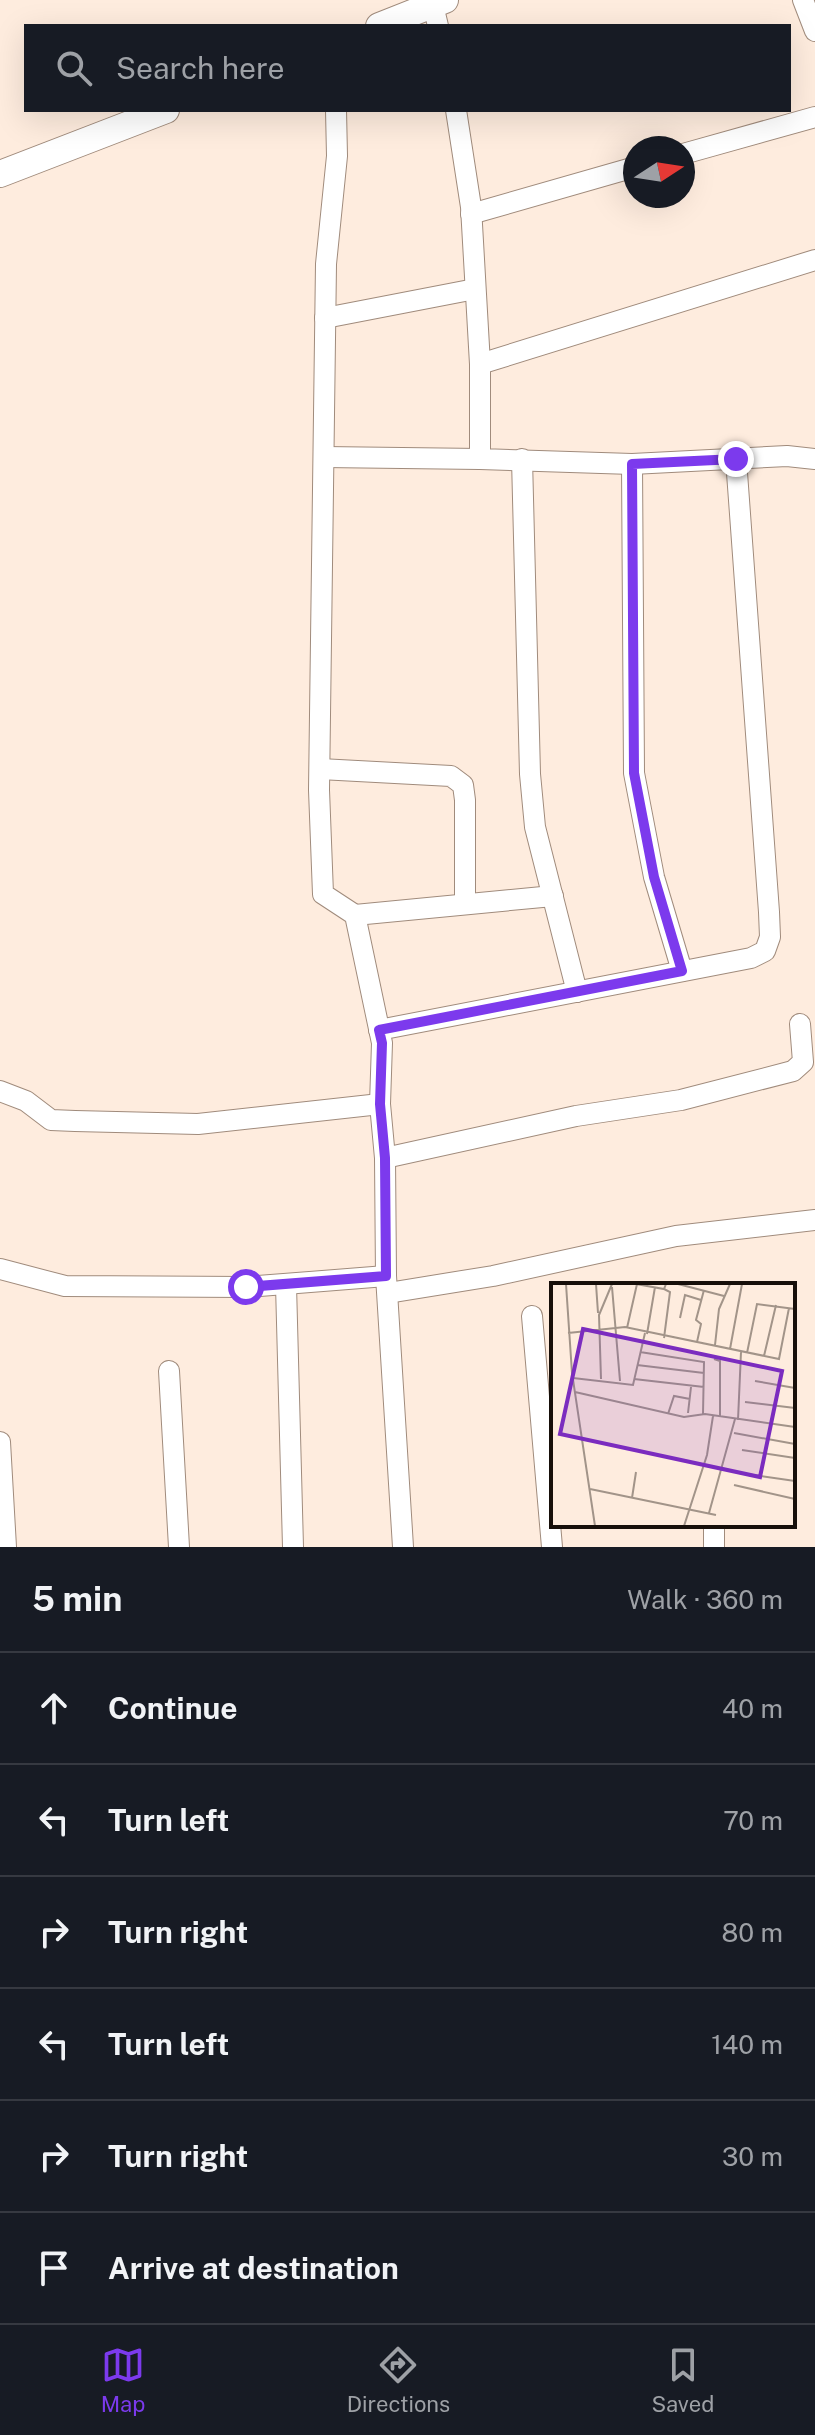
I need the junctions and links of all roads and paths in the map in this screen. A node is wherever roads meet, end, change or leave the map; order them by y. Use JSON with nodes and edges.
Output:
{"nodes":[{"id":1,"x":803,"y":0,"type":"edge"},
{"id":2,"x":438,"y":10,"type":"edge"},
{"id":3,"x":386,"y":24,"type":"edge"},
{"id":4,"x":815,"y":31,"type":"edge"},
{"id":5,"x":161,"y":112,"type":"edge"},
{"id":6,"x":336,"y":112,"type":"edge"},
{"id":7,"x":456,"y":112,"type":"edge"},
{"id":8,"x":815,"y":117,"type":"edge"},
{"id":9,"x":695,"y":151,"type":"edge"},
{"id":10,"x":623,"y":170,"type":"edge"},
{"id":11,"x":0,"y":174,"type":"edge"},
{"id":12,"x":471,"y":214,"type":"junction"},
{"id":13,"x":815,"y":260,"type":"edge"},
{"id":14,"x":475,"y":289,"type":"junction"},
{"id":15,"x":325,"y":318,"type":"junction"},
{"id":16,"x":480,"y":364,"type":"junction"},
{"id":17,"x":324,"y":457,"type":"junction"},
{"id":18,"x":480,"y":459,"type":"junction"},
{"id":19,"x":522,"y":459,"type":"junction"},
{"id":20,"x":736,"y":459,"type":"junction"},
{"id":21,"x":815,"y":459,"type":"edge"},
{"id":22,"x":632,"y":464,"type":"junction"},
{"id":23,"x":320,"y":769,"type":"junction"},
{"id":24,"x":553,"y":896,"type":"junction"},
{"id":25,"x":465,"y":904,"type":"junction"},
{"id":26,"x":355,"y":915,"type":"junction"},
{"id":27,"x":682,"y":971,"type":"junction"},
{"id":28,"x":577,"y":992,"type":"junction"},
{"id":29,"x":800,"y":1024,"type":"dead end"},
{"id":30,"x":379,"y":1030,"type":"junction"},
{"id":31,"x":0,"y":1091,"type":"edge"},
{"id":32,"x":380,"y":1104,"type":"junction"},
{"id":33,"x":385,"y":1158,"type":"junction"},
{"id":34,"x":815,"y":1220,"type":"edge"},
{"id":35,"x":0,"y":1269,"type":"edge"},
{"id":36,"x":286,"y":1285,"type":"junction"},
{"id":37,"x":387,"y":1285,"type":"junction"},
{"id":38,"x":532,"y":1316,"type":"dead end"},
{"id":39,"x":169,"y":1371,"type":"dead end"},
{"id":40,"x":0,"y":1442,"type":"edge"},
{"id":41,"x":6,"y":1547,"type":"edge"},
{"id":42,"x":179,"y":1547,"type":"edge"},
{"id":43,"x":293,"y":1547,"type":"edge"},
{"id":44,"x":403,"y":1547,"type":"edge"},
{"id":45,"x":552,"y":1547,"type":"edge"}],
"edges":[{"from":1,"to":4,"type":"street"},
{"from":2,"to":3,"type":"street"},
{"from":5,"to":11,"type":"street"},
{"from":6,"to":15,"type":"street"},
{"from":7,"to":12,"type":"street"},
{"from":8,"to":9,"type":"street"},
{"from":10,"to":12,"type":"street"},
{"from":12,"to":14,"type":"street"},
{"from":13,"to":16,"type":"street"},
{"from":14,"to":15,"type":"street"},
{"from":14,"to":16,"type":"street"},
{"from":15,"to":17,"type":"street"},
{"from":16,"to":18,"type":"street"},
{"from":17,"to":18,"type":"street"},
{"from":17,"to":23,"type":"street"},
{"from":18,"to":19,"type":"street"},
{"from":19,"to":22,"type":"street"},
{"from":19,"to":24,"type":"street"},
{"from":20,"to":21,"type":"street"},
{"from":20,"to":22,"type":"street"},
{"from":20,"to":27,"type":"street"},
{"from":22,"to":27,"type":"street"},
{"from":23,"to":25,"type":"street"},
{"from":23,"to":26,"type":"street"},
{"from":24,"to":25,"type":"street"},
{"from":24,"to":28,"type":"street"},
{"from":25,"to":26,"type":"street"},
{"from":26,"to":30,"type":"street"},
{"from":27,"to":28,"type":"street"},
{"from":28,"to":30,"type":"street"},
{"from":29,"to":33,"type":"street"},
{"from":30,"to":32,"type":"street"},
{"from":31,"to":32,"type":"street"},
{"from":32,"to":33,"type":"street"},
{"from":33,"to":37,"type":"street"},
{"from":34,"to":37,"type":"street"},
{"from":35,"to":36,"type":"street"},
{"from":36,"to":37,"type":"street"},
{"from":36,"to":43,"type":"street"},
{"from":37,"to":44,"type":"street"},
{"from":38,"to":45,"type":"street"},
{"from":39,"to":42,"type":"street"},
{"from":40,"to":41,"type":"street"}]}
